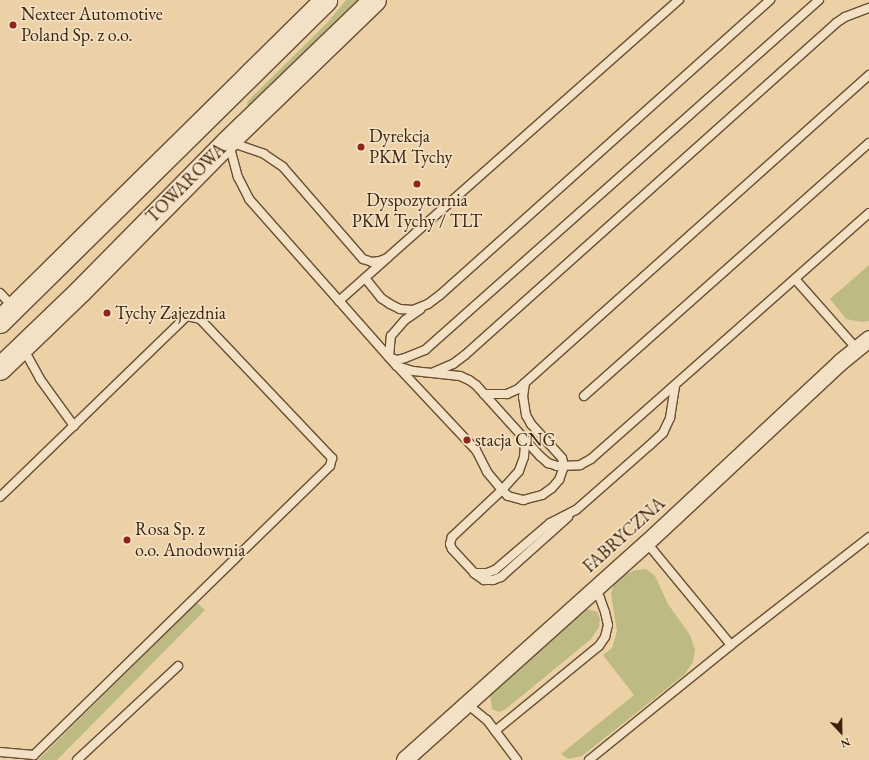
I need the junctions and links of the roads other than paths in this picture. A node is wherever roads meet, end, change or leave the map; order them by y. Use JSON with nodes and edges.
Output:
{"nodes":[{"id":1,"x":326,"y":0,"type":"edge"},
{"id":2,"x":375,"y":0,"type":"edge"},
{"id":3,"x":679,"y":0,"type":"edge"},
{"id":4,"x":770,"y":0,"type":"edge"},
{"id":5,"x":819,"y":0,"type":"edge"},
{"id":6,"x":866,"y":0,"type":"edge"},
{"id":7,"x":869,"y":8,"type":"edge"},
{"id":8,"x":869,"y":75,"type":"edge"},
{"id":9,"x":206,"y":120,"type":"junction"},
{"id":10,"x":228,"y":142,"type":"junction"},
{"id":11,"x":869,"y":143,"type":"edge"},
{"id":12,"x":869,"y":213,"type":"edge"},
{"id":13,"x":387,"y":258,"type":"junction"},
{"id":14,"x":365,"y":278,"type":"junction"},
{"id":15,"x":795,"y":278,"type":"junction"},
{"id":16,"x":339,"y":301,"type":"junction"},
{"id":17,"x":428,"y":304,"type":"junction"},
{"id":18,"x":5,"y":308,"type":"edge"},
{"id":19,"x":863,"y":344,"type":"edge"},
{"id":20,"x":22,"y":346,"type":"junction"},
{"id":21,"x":388,"y":357,"type":"junction"},
{"id":22,"x":397,"y":366,"type":"junction"},
{"id":23,"x":0,"y":369,"type":"edge"},
{"id":24,"x":429,"y":374,"type":"junction"},
{"id":25,"x":525,"y":383,"type":"junction"},
{"id":26,"x":675,"y":385,"type":"junction"},
{"id":27,"x":484,"y":394,"type":"junction"},
{"id":28,"x":584,"y":396,"type":"dead end"},
{"id":29,"x":74,"y":426,"type":"junction"},
{"id":30,"x":524,"y":438,"type":"junction"},
{"id":31,"x":564,"y":466,"type":"junction"},
{"id":32,"x":502,"y":490,"type":"junction"},
{"id":33,"x":0,"y":497,"type":"edge"},
{"id":34,"x":869,"y":537,"type":"edge"},
{"id":35,"x":647,"y":543,"type":"junction"},
{"id":36,"x":595,"y":589,"type":"junction"},
{"id":37,"x":731,"y":644,"type":"junction"},
{"id":38,"x":178,"y":666,"type":"dead end"},
{"id":39,"x":467,"y":704,"type":"junction"},
{"id":40,"x":495,"y":731,"type":"junction"},
{"id":41,"x":0,"y":752,"type":"edge"},
{"id":42,"x":77,"y":760,"type":"edge"},
{"id":43,"x":405,"y":760,"type":"edge"},
{"id":44,"x":518,"y":760,"type":"edge"},
{"id":45,"x":588,"y":760,"type":"edge"}],
"edges":[{"from":1,"to":9,"type":"street","name":"TOWAROWA"},
{"from":2,"to":10,"type":"street","name":"TOWAROWA"},
{"from":3,"to":13,"type":"lane"},
{"from":4,"to":17,"type":"lane"},
{"from":5,"to":21,"type":"lane"},
{"from":6,"to":7,"type":"lane"},
{"from":7,"to":24,"type":"lane"},
{"from":8,"to":25,"type":"lane"},
{"from":9,"to":10,"type":"street"},
{"from":9,"to":18,"type":"street","name":"TOWAROWA"},
{"from":10,"to":13,"type":"lane"},
{"from":10,"to":16,"type":"lane"},
{"from":10,"to":20,"type":"street","name":"TOWAROWA"},
{"from":11,"to":28,"type":"lane"},
{"from":12,"to":15,"type":"lane"},
{"from":13,"to":14,"type":"lane"},
{"from":14,"to":16,"type":"lane"},
{"from":14,"to":17,"type":"lane"},
{"from":15,"to":19,"type":"lane"},
{"from":15,"to":26,"type":"lane"},
{"from":16,"to":21,"type":"lane"},
{"from":17,"to":21,"type":"lane"},
{"from":19,"to":35,"type":"street","name":"FABRYCZNA"},
{"from":20,"to":23,"type":"street","name":"TOWAROWA"},
{"from":20,"to":29,"type":"lane"},
{"from":21,"to":22,"type":"lane"},
{"from":22,"to":24,"type":"lane"},
{"from":22,"to":32,"type":"lane"},
{"from":24,"to":27,"type":"lane"},
{"from":25,"to":27,"type":"lane"},
{"from":25,"to":31,"type":"lane"},
{"from":26,"to":31,"type":"lane"},
{"from":26,"to":32,"type":"lane"},
{"from":27,"to":30,"type":"lane"},
{"from":29,"to":33,"type":"lane"},
{"from":29,"to":41,"type":"lane"},
{"from":30,"to":31,"type":"lane"},
{"from":30,"to":32,"type":"lane"},
{"from":31,"to":32,"type":"lane"},
{"from":34,"to":37,"type":"lane"},
{"from":35,"to":36,"type":"street","name":"FABRYCZNA"},
{"from":35,"to":37,"type":"lane"},
{"from":36,"to":39,"type":"street","name":"FABRYCZNA"},
{"from":36,"to":40,"type":"lane"},
{"from":37,"to":45,"type":"lane"},
{"from":38,"to":42,"type":"lane"},
{"from":39,"to":40,"type":"lane"},
{"from":39,"to":43,"type":"street","name":"FABRYCZNA"},
{"from":40,"to":44,"type":"lane"}]}
